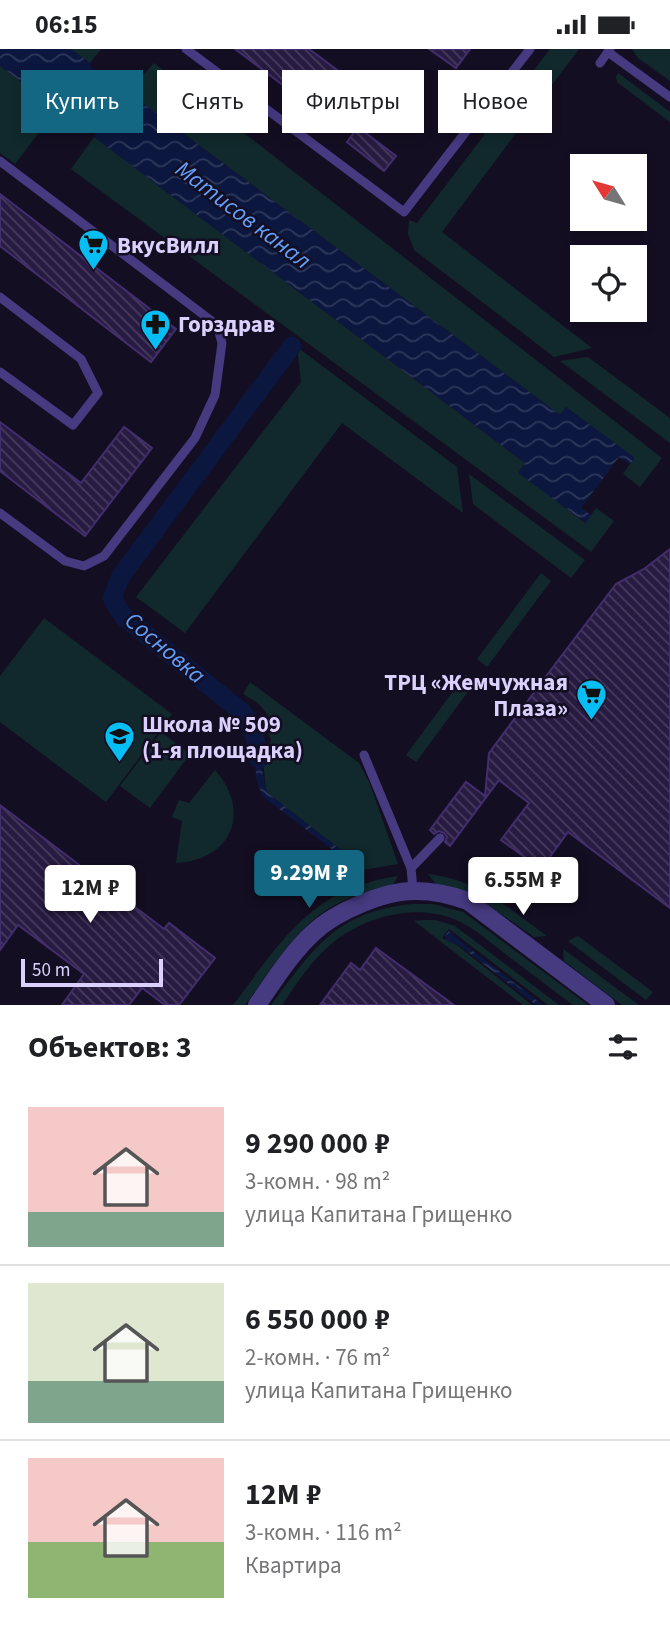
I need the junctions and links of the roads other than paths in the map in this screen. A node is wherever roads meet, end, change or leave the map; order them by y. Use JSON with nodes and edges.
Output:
{"nodes":[{"id":1,"x":186,"y":49,"type":"edge"},
{"id":2,"x":530,"y":49,"type":"edge"},
{"id":3,"x":609,"y":50,"type":"edge"},
{"id":4,"x":600,"y":63,"type":"dead end"},
{"id":5,"x":514,"y":70,"type":"edge"},
{"id":6,"x":670,"y":97,"type":"edge"},
{"id":7,"x":465,"y":133,"type":"edge"},
{"id":8,"x":0,"y":161,"type":"edge"},
{"id":9,"x":0,"y":297,"type":"edge"},
{"id":10,"x":0,"y":372,"type":"edge"},
{"id":11,"x":0,"y":513,"type":"edge"},
{"id":12,"x":363,"y":755,"type":"dead end"},
{"id":13,"x":440,"y":838,"type":"dead end"},
{"id":14,"x":411,"y":868,"type":"junction"},
{"id":15,"x":413,"y":890,"type":"junction"},
{"id":16,"x":257,"y":1005,"type":"edge"},
{"id":17,"x":606,"y":1005,"type":"edge"}],
"edges":[{"from":1,"to":7,"type":"lane"},
{"from":2,"to":5,"type":"lane"},
{"from":3,"to":4,"type":"lane"},
{"from":3,"to":6,"type":"lane"},
{"from":8,"to":11,"type":"lane"},
{"from":9,"to":10,"type":"lane"},
{"from":12,"to":14,"type":"lane"},
{"from":13,"to":14,"type":"lane"},
{"from":14,"to":15,"type":"lane"},
{"from":15,"to":16,"type":"street"},
{"from":15,"to":17,"type":"street"}]}
